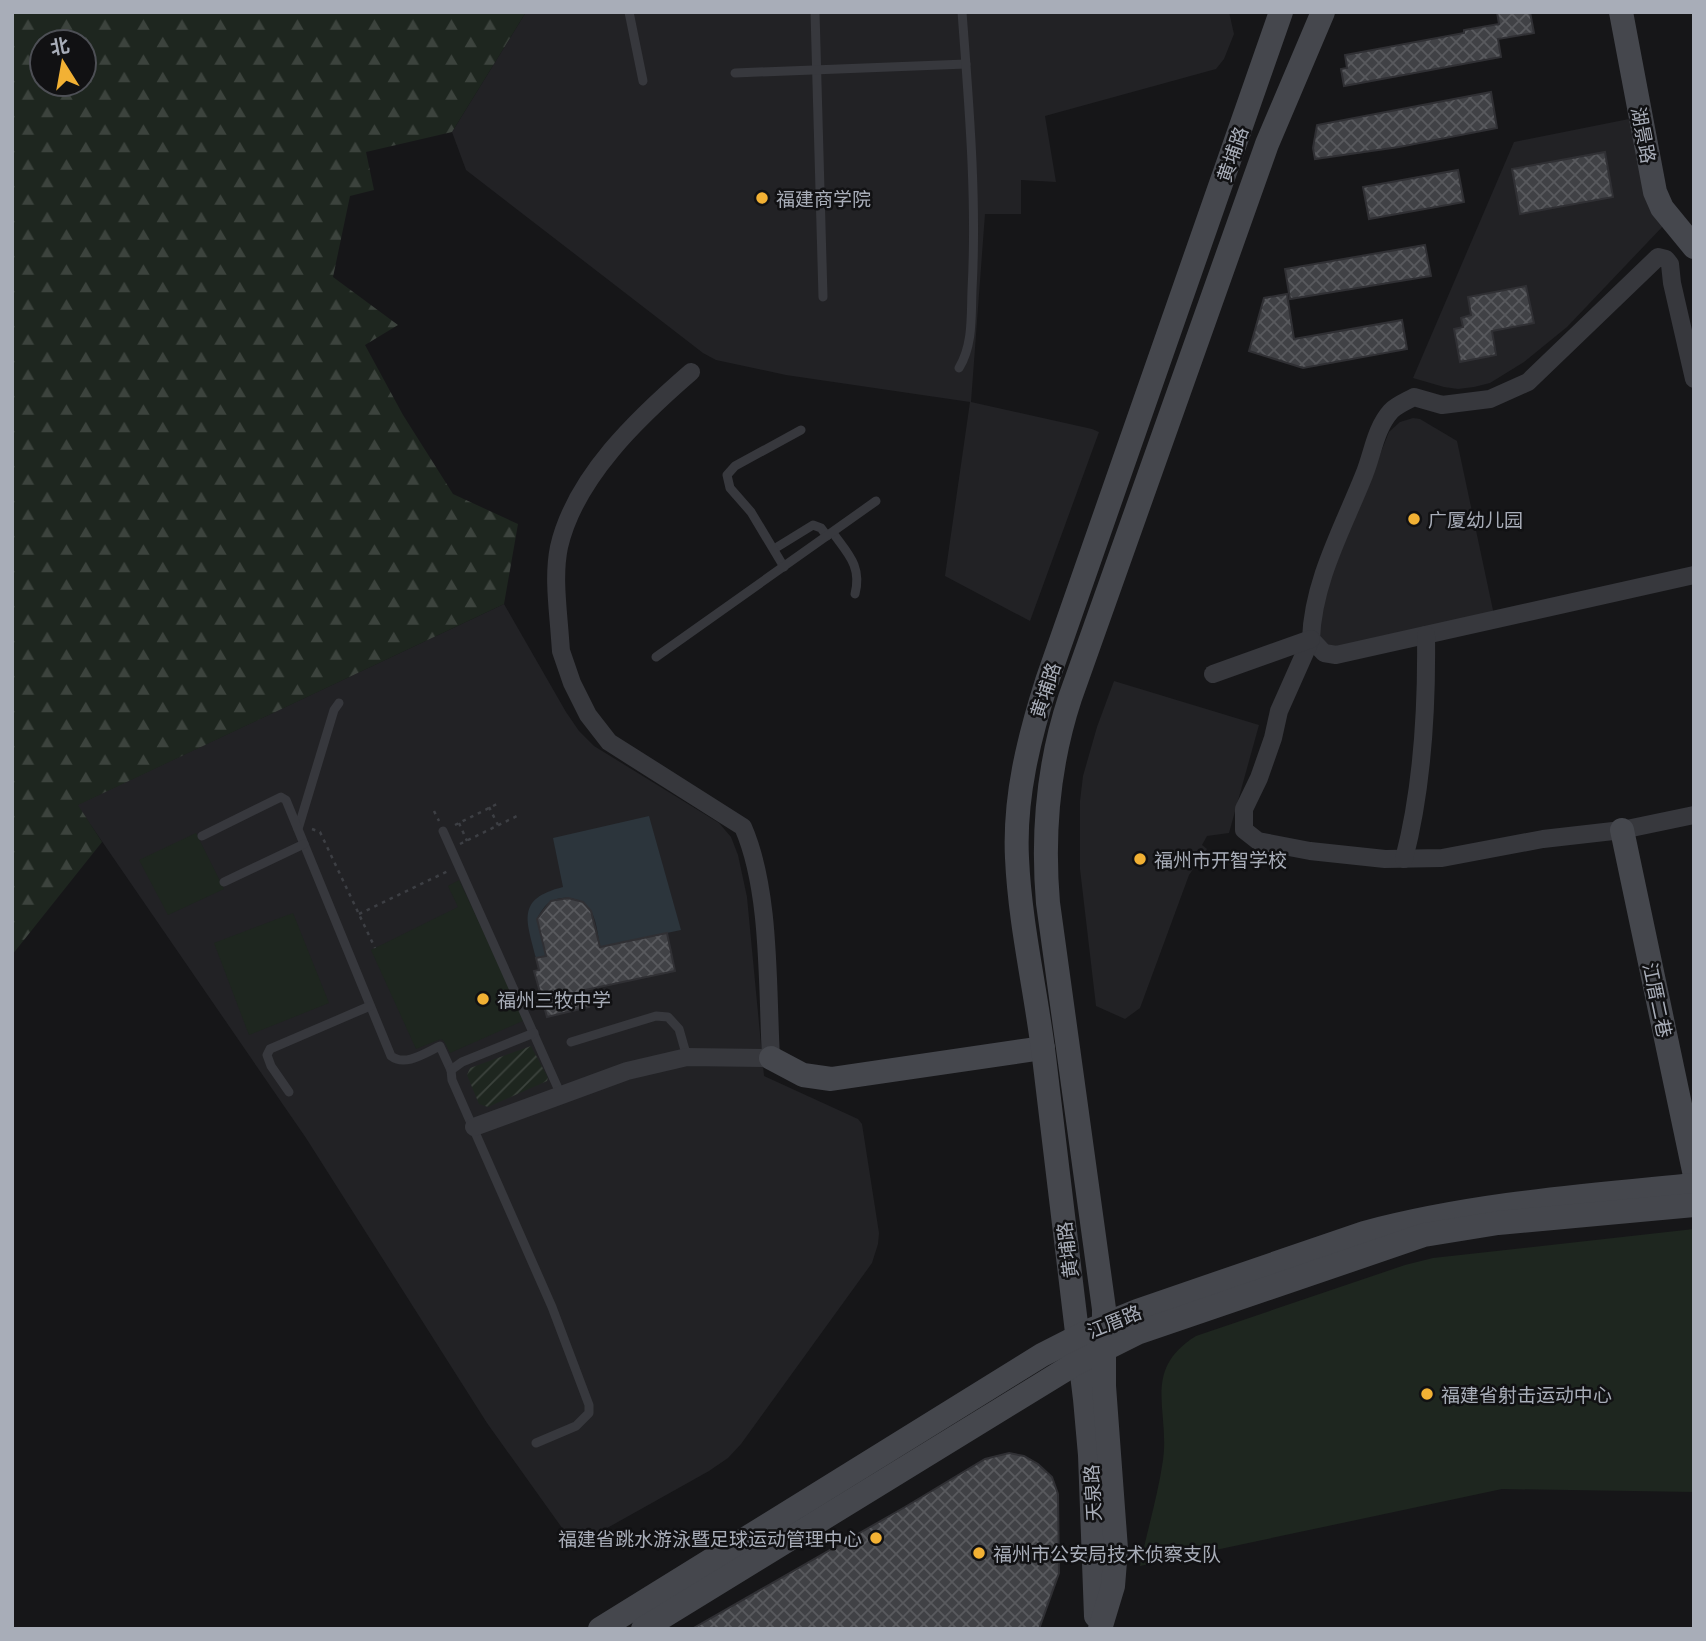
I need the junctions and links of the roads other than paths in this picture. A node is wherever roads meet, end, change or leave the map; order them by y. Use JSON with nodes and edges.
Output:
{"nodes":[{"id":1,"x":629,"y":12,"type":"edge"},
{"id":2,"x":815,"y":12,"type":"edge"},
{"id":3,"x":962,"y":12,"type":"edge"},
{"id":4,"x":1281,"y":12,"type":"edge"},
{"id":5,"x":1323,"y":12,"type":"edge"},
{"id":6,"x":1621,"y":12,"type":"edge"},
{"id":7,"x":966,"y":64,"type":"junction"},
{"id":8,"x":816,"y":70,"type":"junction"},
{"id":9,"x":735,"y":73,"type":"dead end"},
{"id":10,"x":643,"y":81,"type":"dead end"},
{"id":11,"x":1694,"y":247,"type":"edge"},
{"id":12,"x":823,"y":297,"type":"dead end"},
{"id":13,"x":959,"y":368,"type":"dead end"},
{"id":14,"x":691,"y":372,"type":"dead end"},
{"id":15,"x":1694,"y":379,"type":"edge"},
{"id":16,"x":801,"y":429,"type":"dead end"},
{"id":17,"x":876,"y":501,"type":"dead end"},
{"id":18,"x":830,"y":534,"type":"junction"},
{"id":19,"x":774,"y":549,"type":"junction"},
{"id":20,"x":784,"y":567,"type":"junction"},
{"id":21,"x":1694,"y":575,"type":"edge"},
{"id":22,"x":855,"y":594,"type":"dead end"},
{"id":23,"x":1426,"y":635,"type":"junction"},
{"id":24,"x":1311,"y":639,"type":"junction"},
{"id":25,"x":656,"y":657,"type":"dead end"},
{"id":26,"x":1213,"y":674,"type":"dead end"},
{"id":27,"x":339,"y":702,"type":"dead end"},
{"id":28,"x":1694,"y":815,"type":"edge"},
{"id":29,"x":299,"y":826,"type":"junction"},
{"id":30,"x":1622,"y":830,"type":"junction"},
{"id":31,"x":443,"y":831,"type":"road end"},
{"id":32,"x":202,"y":836,"type":"dead end"},
{"id":33,"x":304,"y":844,"type":"junction"},
{"id":34,"x":1404,"y":859,"type":"junction"},
{"id":35,"x":224,"y":882,"type":"dead end"},
{"id":36,"x":370,"y":1006,"type":"junction"},
{"id":37,"x":534,"y":1033,"type":"junction"},
{"id":38,"x":571,"y":1042,"type":"dead end"},
{"id":39,"x":1042,"y":1048,"type":"junction"},
{"id":40,"x":687,"y":1058,"type":"junction"},
{"id":41,"x":771,"y":1058,"type":"junction"},
{"id":42,"x":451,"y":1070,"type":"junction"},
{"id":43,"x":289,"y":1092,"type":"dead end"},
{"id":44,"x":561,"y":1095,"type":"junction"},
{"id":45,"x":474,"y":1127,"type":"junction"},
{"id":46,"x":1694,"y":1171,"type":"edge"},
{"id":47,"x":1694,"y":1185,"type":"edge"},
{"id":48,"x":1694,"y":1205,"type":"edge"},
{"id":49,"x":1105,"y":1336,"type":"junction"},
{"id":50,"x":1079,"y":1349,"type":"junction"},
{"id":51,"x":1094,"y":1393,"type":"junction"},
{"id":52,"x":536,"y":1443,"type":"dead end"},
{"id":53,"x":600,"y":1629,"type":"edge"},
{"id":54,"x":643,"y":1629,"type":"edge"},
{"id":55,"x":1098,"y":1629,"type":"edge"}],
"edges":[{"from":1,"to":10,"type":"lane"},
{"from":2,"to":8,"type":"lane"},
{"from":3,"to":7,"type":"lane"},
{"from":4,"to":39,"type":"main road","name":"黄埔路"},
{"from":5,"to":49,"type":"main road","name":"黄埔路"},
{"from":6,"to":11,"type":"main road","name":"湖景路"},
{"from":7,"to":8,"type":"lane"},
{"from":7,"to":13,"type":"lane"},
{"from":8,"to":9,"type":"lane"},
{"from":8,"to":12,"type":"lane"},
{"from":14,"to":41,"type":"street"},
{"from":15,"to":24,"type":"street"},
{"from":16,"to":19,"type":"lane"},
{"from":17,"to":18,"type":"lane"},
{"from":18,"to":19,"type":"lane"},
{"from":18,"to":20,"type":"lane"},
{"from":18,"to":22,"type":"lane"},
{"from":19,"to":20,"type":"lane"},
{"from":20,"to":25,"type":"lane"},
{"from":21,"to":23,"type":"street"},
{"from":23,"to":24,"type":"street"},
{"from":23,"to":34,"type":"street"},
{"from":24,"to":26,"type":"street"},
{"from":24,"to":34,"type":"street"},
{"from":27,"to":29,"type":"lane"},
{"from":28,"to":30,"type":"street"},
{"from":29,"to":32,"type":"lane"},
{"from":29,"to":33,"type":"lane"},
{"from":30,"to":34,"type":"street"},
{"from":30,"to":46,"type":"main road","name":"江厝二巷"},
{"from":31,"to":37,"type":"lane"},
{"from":33,"to":35,"type":"lane"},
{"from":33,"to":36,"type":"lane"},
{"from":36,"to":42,"type":"lane"},
{"from":36,"to":43,"type":"lane"},
{"from":37,"to":42,"type":"lane"},
{"from":37,"to":44,"type":"lane"},
{"from":38,"to":40,"type":"lane"},
{"from":39,"to":41,"type":"main road"},
{"from":39,"to":50,"type":"main road","name":"黄埔路"},
{"from":40,"to":41,"type":"street"},
{"from":40,"to":44,"type":"street"},
{"from":42,"to":45,"type":"lane"},
{"from":44,"to":45,"type":"street"},
{"from":45,"to":52,"type":"lane"},
{"from":47,"to":49,"type":"main road","name":"江厝路"},
{"from":48,"to":49,"type":"main road","name":"江厝路"},
{"from":49,"to":50,"type":"main road","name":"江厝路"},
{"from":49,"to":51,"type":"main road","name":"黄埔路"},
{"from":50,"to":51,"type":"main road","name":"黄埔路"},
{"from":50,"to":53,"type":"main road","name":"江厝路"},
{"from":50,"to":54,"type":"main road","name":"江厝路"},
{"from":51,"to":55,"type":"main road"}]}
